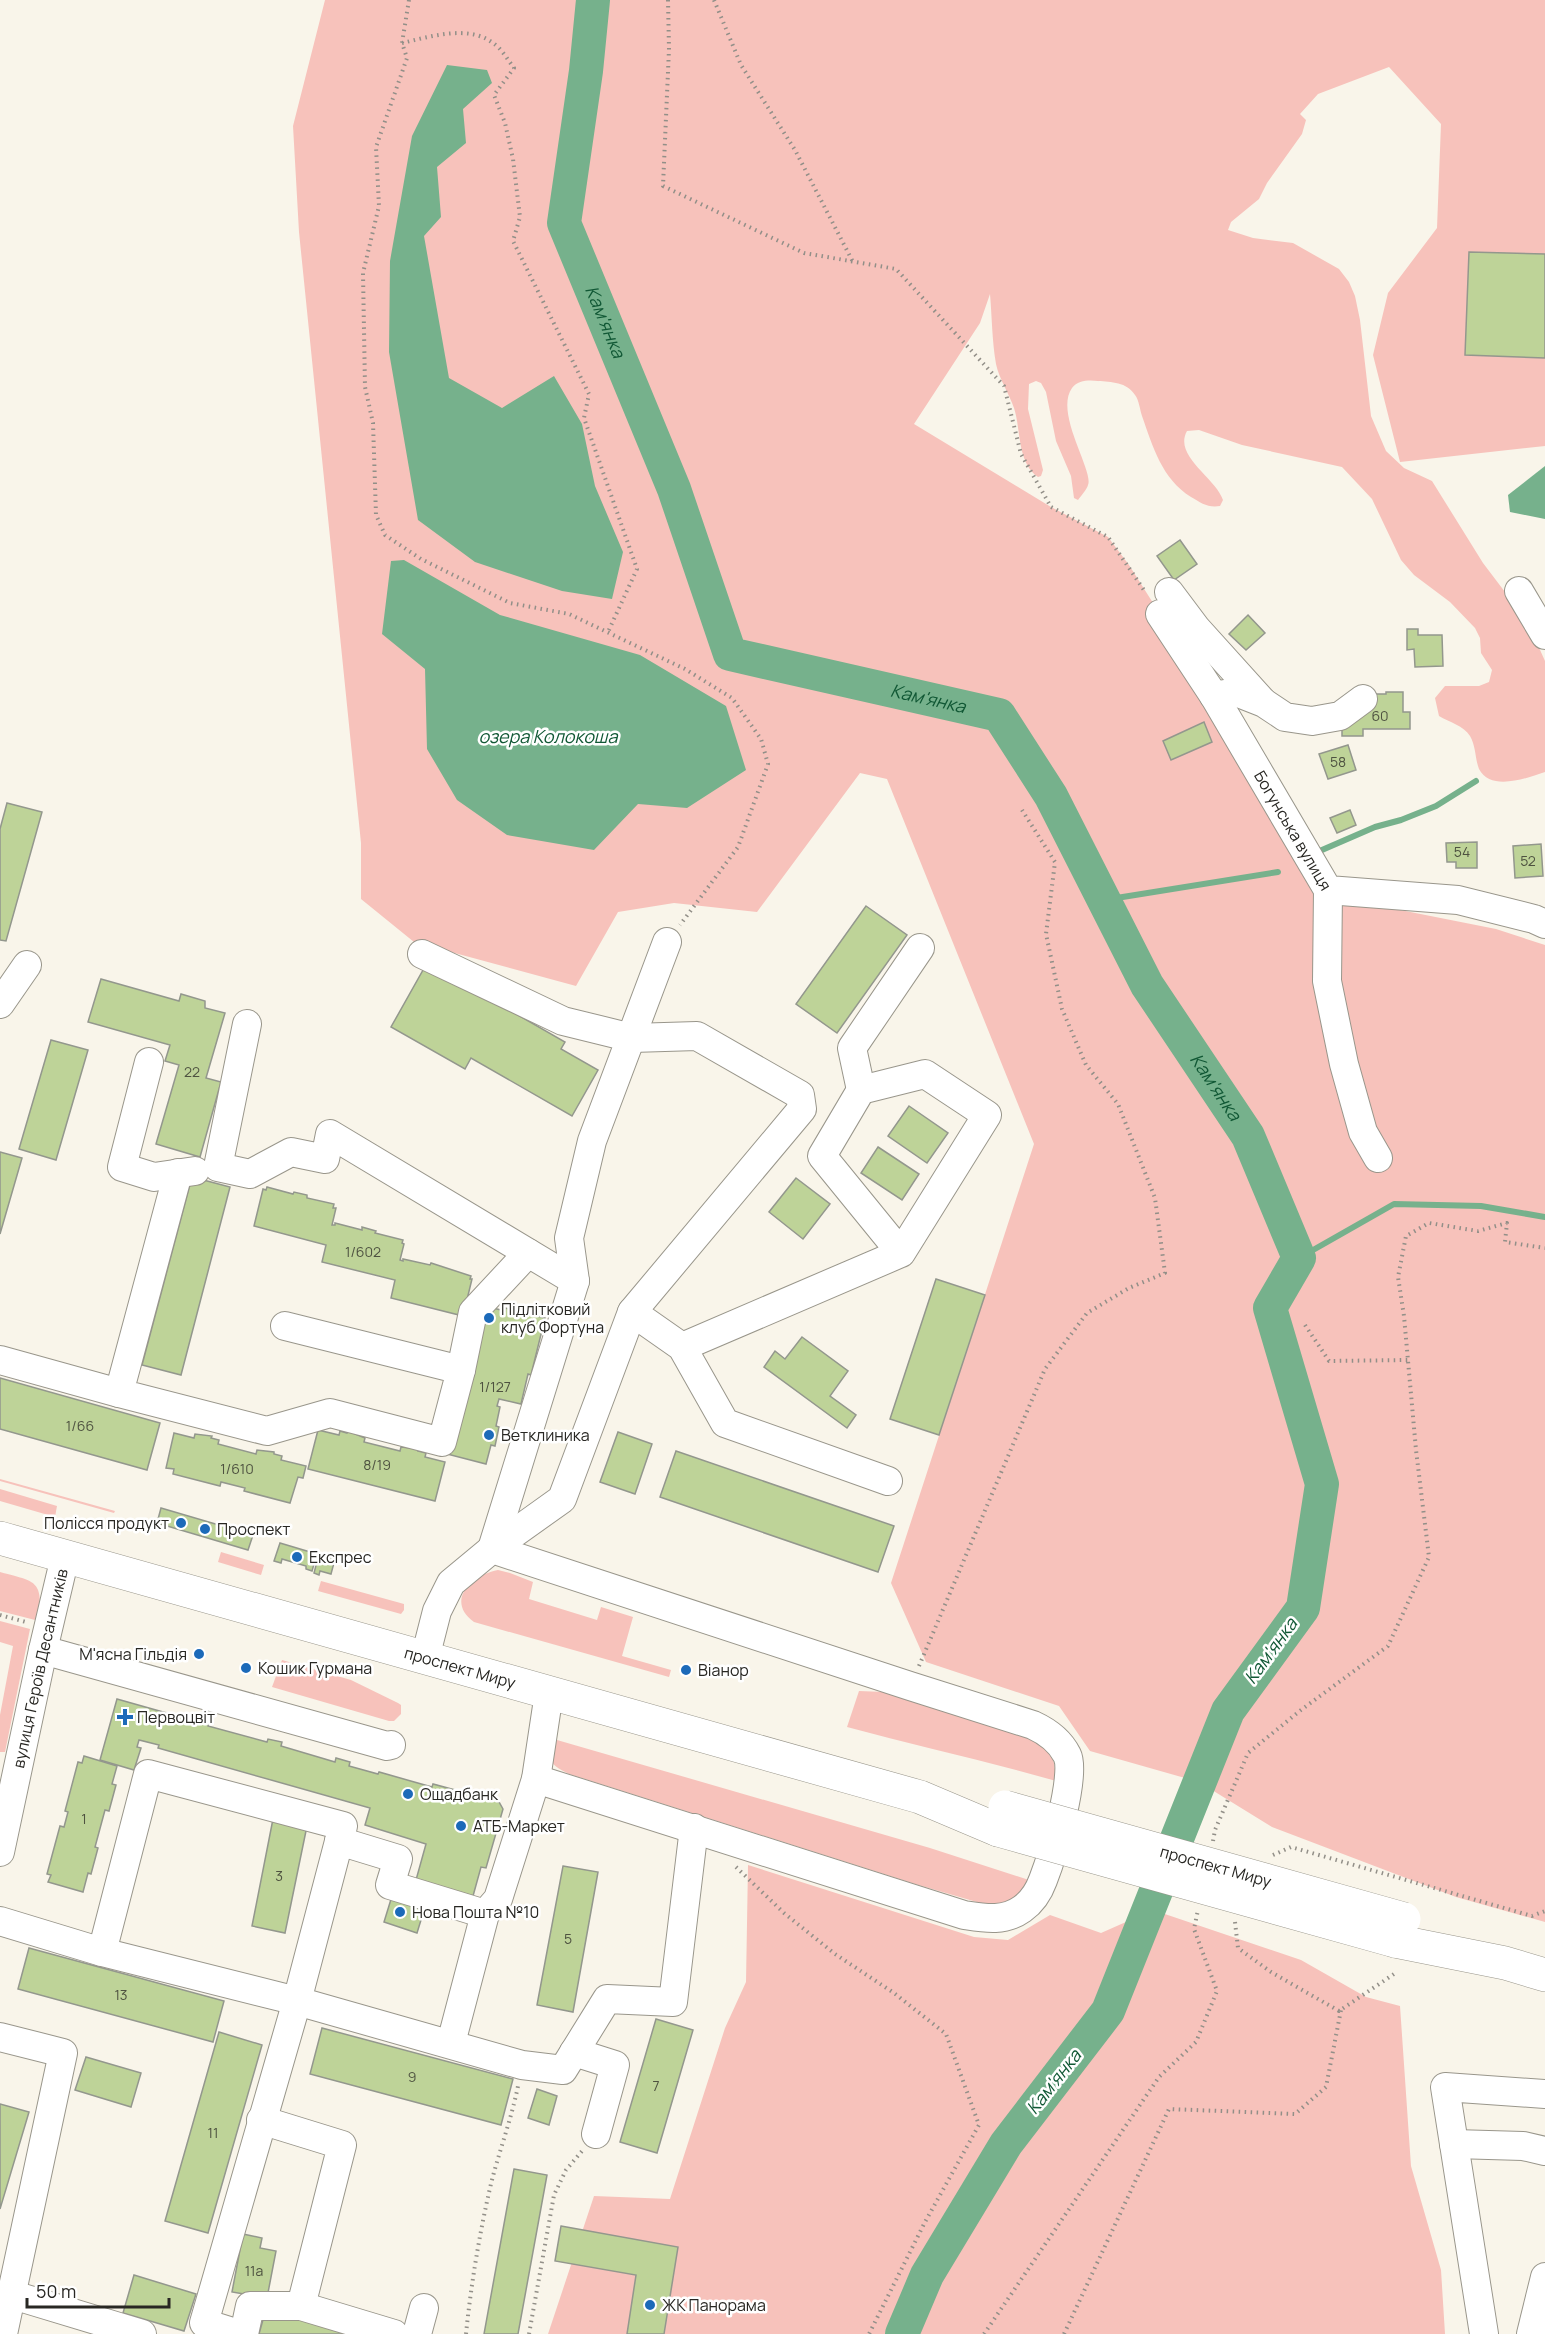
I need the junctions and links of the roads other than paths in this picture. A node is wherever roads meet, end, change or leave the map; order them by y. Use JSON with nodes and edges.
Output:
{"nodes":[{"id":1,"x":1519,"y":591,"type":"dead end"},
{"id":2,"x":1545,"y":635,"type":"edge"},
{"id":3,"x":1214,"y":696,"type":"junction"},
{"id":4,"x":1363,"y":699,"type":"dead end"},
{"id":5,"x":1264,"y":703,"type":"junction"},
{"id":6,"x":1328,"y":890,"type":"junction"},
{"id":7,"x":1545,"y":924,"type":"edge"},
{"id":8,"x":667,"y":942,"type":"road end"},
{"id":9,"x":920,"y":948,"type":"dead end"},
{"id":10,"x":422,"y":954,"type":"dead end"},
{"id":11,"x":27,"y":965,"type":"dead end"},
{"id":12,"x":0,"y":1004,"type":"edge"},
{"id":13,"x":247,"y":1024,"type":"dead end"},
{"id":14,"x":632,"y":1038,"type":"junction"},
{"id":15,"x":149,"y":1062,"type":"dead end"},
{"id":16,"x":861,"y":1090,"type":"junction"},
{"id":17,"x":1378,"y":1158,"type":"dead end"},
{"id":18,"x":218,"y":1167,"type":"junction"},
{"id":19,"x":178,"y":1173,"type":"junction"},
{"id":20,"x":528,"y":1253,"type":"junction"},
{"id":21,"x":901,"y":1253,"type":"junction"},
{"id":22,"x":575,"y":1281,"type":"junction"},
{"id":23,"x":632,"y":1312,"type":"junction"},
{"id":24,"x":285,"y":1326,"type":"dead end"},
{"id":25,"x":682,"y":1347,"type":"junction"},
{"id":26,"x":0,"y":1360,"type":"edge"},
{"id":27,"x":461,"y":1370,"type":"junction"},
{"id":28,"x":119,"y":1393,"type":"junction"},
{"id":29,"x":888,"y":1481,"type":"dead end"},
{"id":30,"x":0,"y":1538,"type":"edge"},
{"id":31,"x":492,"y":1549,"type":"junction"},
{"id":32,"x":65,"y":1557,"type":"junction"},
{"id":33,"x":43,"y":1650,"type":"junction"},
{"id":34,"x":425,"y":1659,"type":"junction"},
{"id":35,"x":549,"y":1693,"type":"junction"},
{"id":36,"x":391,"y":1745,"type":"dead end"},
{"id":37,"x":8,"y":1767,"type":"edge"},
{"id":38,"x":535,"y":1769,"type":"junction"},
{"id":39,"x":694,"y":1828,"type":"junction"},
{"id":40,"x":339,"y":1841,"type":"junction"},
{"id":41,"x":0,"y":1852,"type":"edge"},
{"id":42,"x":485,"y":1914,"type":"junction"},
{"id":43,"x":0,"y":1921,"type":"edge"},
{"id":44,"x":102,"y":1952,"type":"junction"},
{"id":45,"x":1545,"y":1974,"type":"edge"},
{"id":46,"x":297,"y":2001,"type":"junction"},
{"id":47,"x":0,"y":2037,"type":"edge"},
{"id":48,"x":451,"y":2043,"type":"junction"},
{"id":49,"x":574,"y":2052,"type":"junction"},
{"id":50,"x":1545,"y":2094,"type":"edge"},
{"id":51,"x":261,"y":2120,"type":"junction"},
{"id":52,"x":596,"y":2134,"type":"road end"},
{"id":53,"x":1454,"y":2144,"type":"junction"},
{"id":54,"x":1545,"y":2151,"type":"edge"},
{"id":55,"x":1545,"y":2277,"type":"edge"},
{"id":56,"x":13,"y":2295,"type":"junction"},
{"id":57,"x":301,"y":2306,"type":"junction"},
{"id":58,"x":3,"y":2334,"type":"edge"},
{"id":59,"x":142,"y":2334,"type":"edge"},
{"id":60,"x":239,"y":2334,"type":"edge"},
{"id":61,"x":244,"y":2334,"type":"edge"},
{"id":62,"x":394,"y":2334,"type":"edge"},
{"id":63,"x":1484,"y":2334,"type":"edge"},
{"id":64,"x":1531,"y":2334,"type":"edge"}],
"edges":[{"from":1,"to":2,"type":"street"},
{"from":3,"to":5,"type":"street"},
{"from":3,"to":5,"type":"street","name":"Богунська вулиця"},
{"from":3,"to":6,"type":"street","name":"Богунська вулиця"},
{"from":4,"to":5,"type":"street"},
{"from":6,"to":7,"type":"street","name":"Богунська вулиця"},
{"from":6,"to":17,"type":"street"},
{"from":8,"to":14,"type":"street"},
{"from":9,"to":16,"type":"street"},
{"from":10,"to":14,"type":"street"},
{"from":11,"to":12,"type":"street"},
{"from":13,"to":18,"type":"street"},
{"from":14,"to":22,"type":"street"},
{"from":14,"to":23,"type":"street"},
{"from":15,"to":19,"type":"street"},
{"from":16,"to":21,"type":"street"},
{"from":16,"to":21,"type":"street"},
{"from":18,"to":19,"type":"street"},
{"from":18,"to":20,"type":"street"},
{"from":19,"to":28,"type":"street"},
{"from":20,"to":22,"type":"street"},
{"from":20,"to":27,"type":"street"},
{"from":21,"to":25,"type":"street"},
{"from":22,"to":31,"type":"street"},
{"from":23,"to":25,"type":"street"},
{"from":23,"to":31,"type":"street"},
{"from":24,"to":27,"type":"street"},
{"from":25,"to":29,"type":"street"},
{"from":26,"to":28,"type":"street"},
{"from":27,"to":28,"type":"street"},
{"from":30,"to":32,"type":"main road","name":"проспект Миру"},
{"from":31,"to":34,"type":"street"},
{"from":31,"to":39,"type":"street"},
{"from":32,"to":33,"type":"street","name":"вулиця Героїв Десантників"},
{"from":32,"to":34,"type":"main road","name":"проспект Миру"},
{"from":33,"to":36,"type":"street"},
{"from":33,"to":37,"type":"street","name":"вулиця Героїв Десантників"},
{"from":34,"to":35,"type":"main road","name":"проспект Миру"},
{"from":35,"to":38,"type":"street"},
{"from":35,"to":45,"type":"main road","name":"проспект Миру","bridge":true},
{"from":37,"to":41,"type":"street","name":"вулиця Героїв Десантників"},
{"from":38,"to":39,"type":"street"},
{"from":38,"to":42,"type":"street"},
{"from":39,"to":49,"type":"street"},
{"from":40,"to":42,"type":"street"},
{"from":40,"to":44,"type":"street"},
{"from":40,"to":46,"type":"street"},
{"from":42,"to":48,"type":"street"},
{"from":43,"to":44,"type":"street"},
{"from":44,"to":46,"type":"street"},
{"from":46,"to":48,"type":"street"},
{"from":46,"to":51,"type":"street"},
{"from":47,"to":56,"type":"street"},
{"from":48,"to":49,"type":"street"},
{"from":49,"to":52,"type":"street"},
{"from":50,"to":53,"type":"street"},
{"from":51,"to":57,"type":"street"},
{"from":51,"to":60,"type":"street"},
{"from":53,"to":54,"type":"street"},
{"from":53,"to":63,"type":"street"},
{"from":55,"to":64,"type":"street"},
{"from":56,"to":58,"type":"street"},
{"from":56,"to":59,"type":"street"},
{"from":57,"to":61,"type":"street"},
{"from":57,"to":62,"type":"street"}]}
